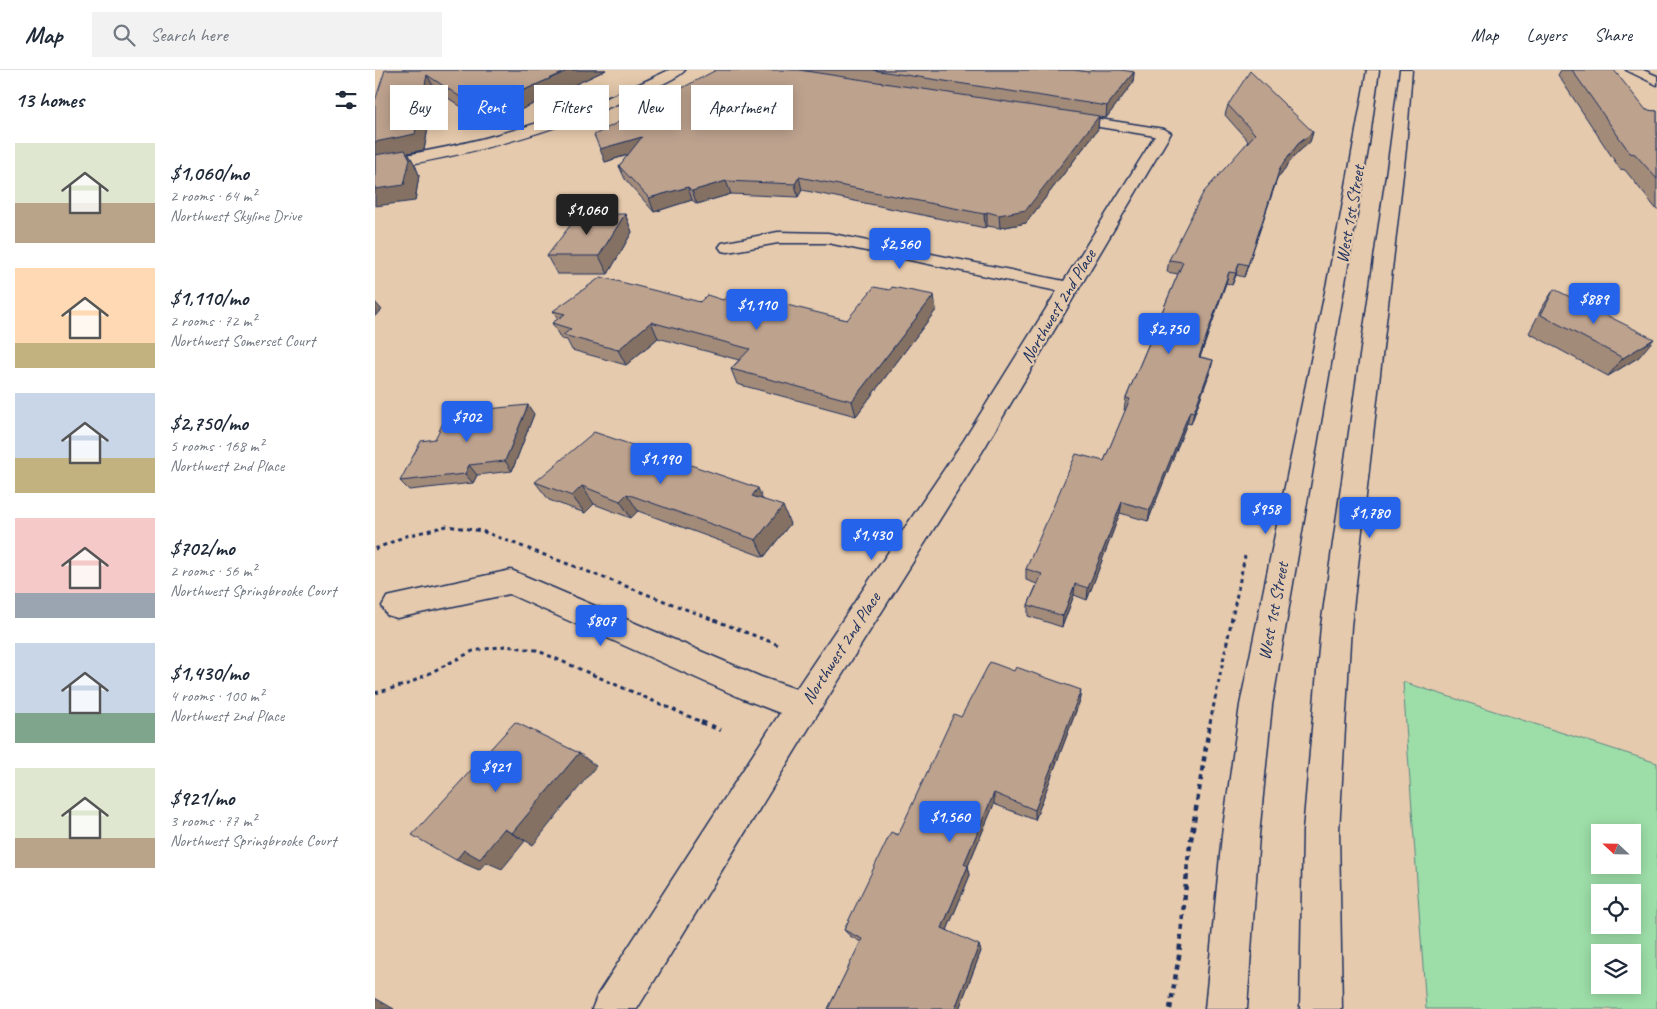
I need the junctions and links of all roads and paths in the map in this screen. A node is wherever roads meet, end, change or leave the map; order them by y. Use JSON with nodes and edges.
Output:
{"nodes":[{"id":1,"x":679,"y":70,"type":"edge"},
{"id":2,"x":1373,"y":70,"type":"edge"},
{"id":3,"x":1405,"y":70,"type":"edge"},
{"id":4,"x":1632,"y":70,"type":"edge"},
{"id":5,"x":1657,"y":81,"type":"edge"},
{"id":6,"x":1047,"y":114,"type":"edge"},
{"id":7,"x":375,"y":165,"type":"edge"},
{"id":8,"x":728,"y":247,"type":"dead end"},
{"id":9,"x":1069,"y":288,"type":"junction"},
{"id":10,"x":397,"y":606,"type":"dead end"},
{"id":11,"x":375,"y":693,"type":"edge"},
{"id":12,"x":803,"y":707,"type":"junction"},
{"id":13,"x":721,"y":730,"type":"dead end"},
{"id":14,"x":613,"y":1009,"type":"edge"},
{"id":15,"x":1226,"y":1009,"type":"edge"},
{"id":16,"x":1321,"y":1009,"type":"edge"}],
"edges":[{"from":1,"to":7,"type":"main road"},
{"from":2,"to":15,"type":"main road","name":"West 1st Street"},
{"from":3,"to":16,"type":"main road"},
{"from":4,"to":5,"type":"main road"},
{"from":6,"to":9,"type":"main road","name":"Northwest 2nd Place"},
{"from":8,"to":9,"type":"main road"},
{"from":9,"to":12,"type":"main road","name":"Northwest 2nd Place"},
{"from":10,"to":12,"type":"main road"},
{"from":11,"to":13,"type":"path"},
{"from":12,"to":14,"type":"main road","name":"Northwest 2nd Place"}]}
